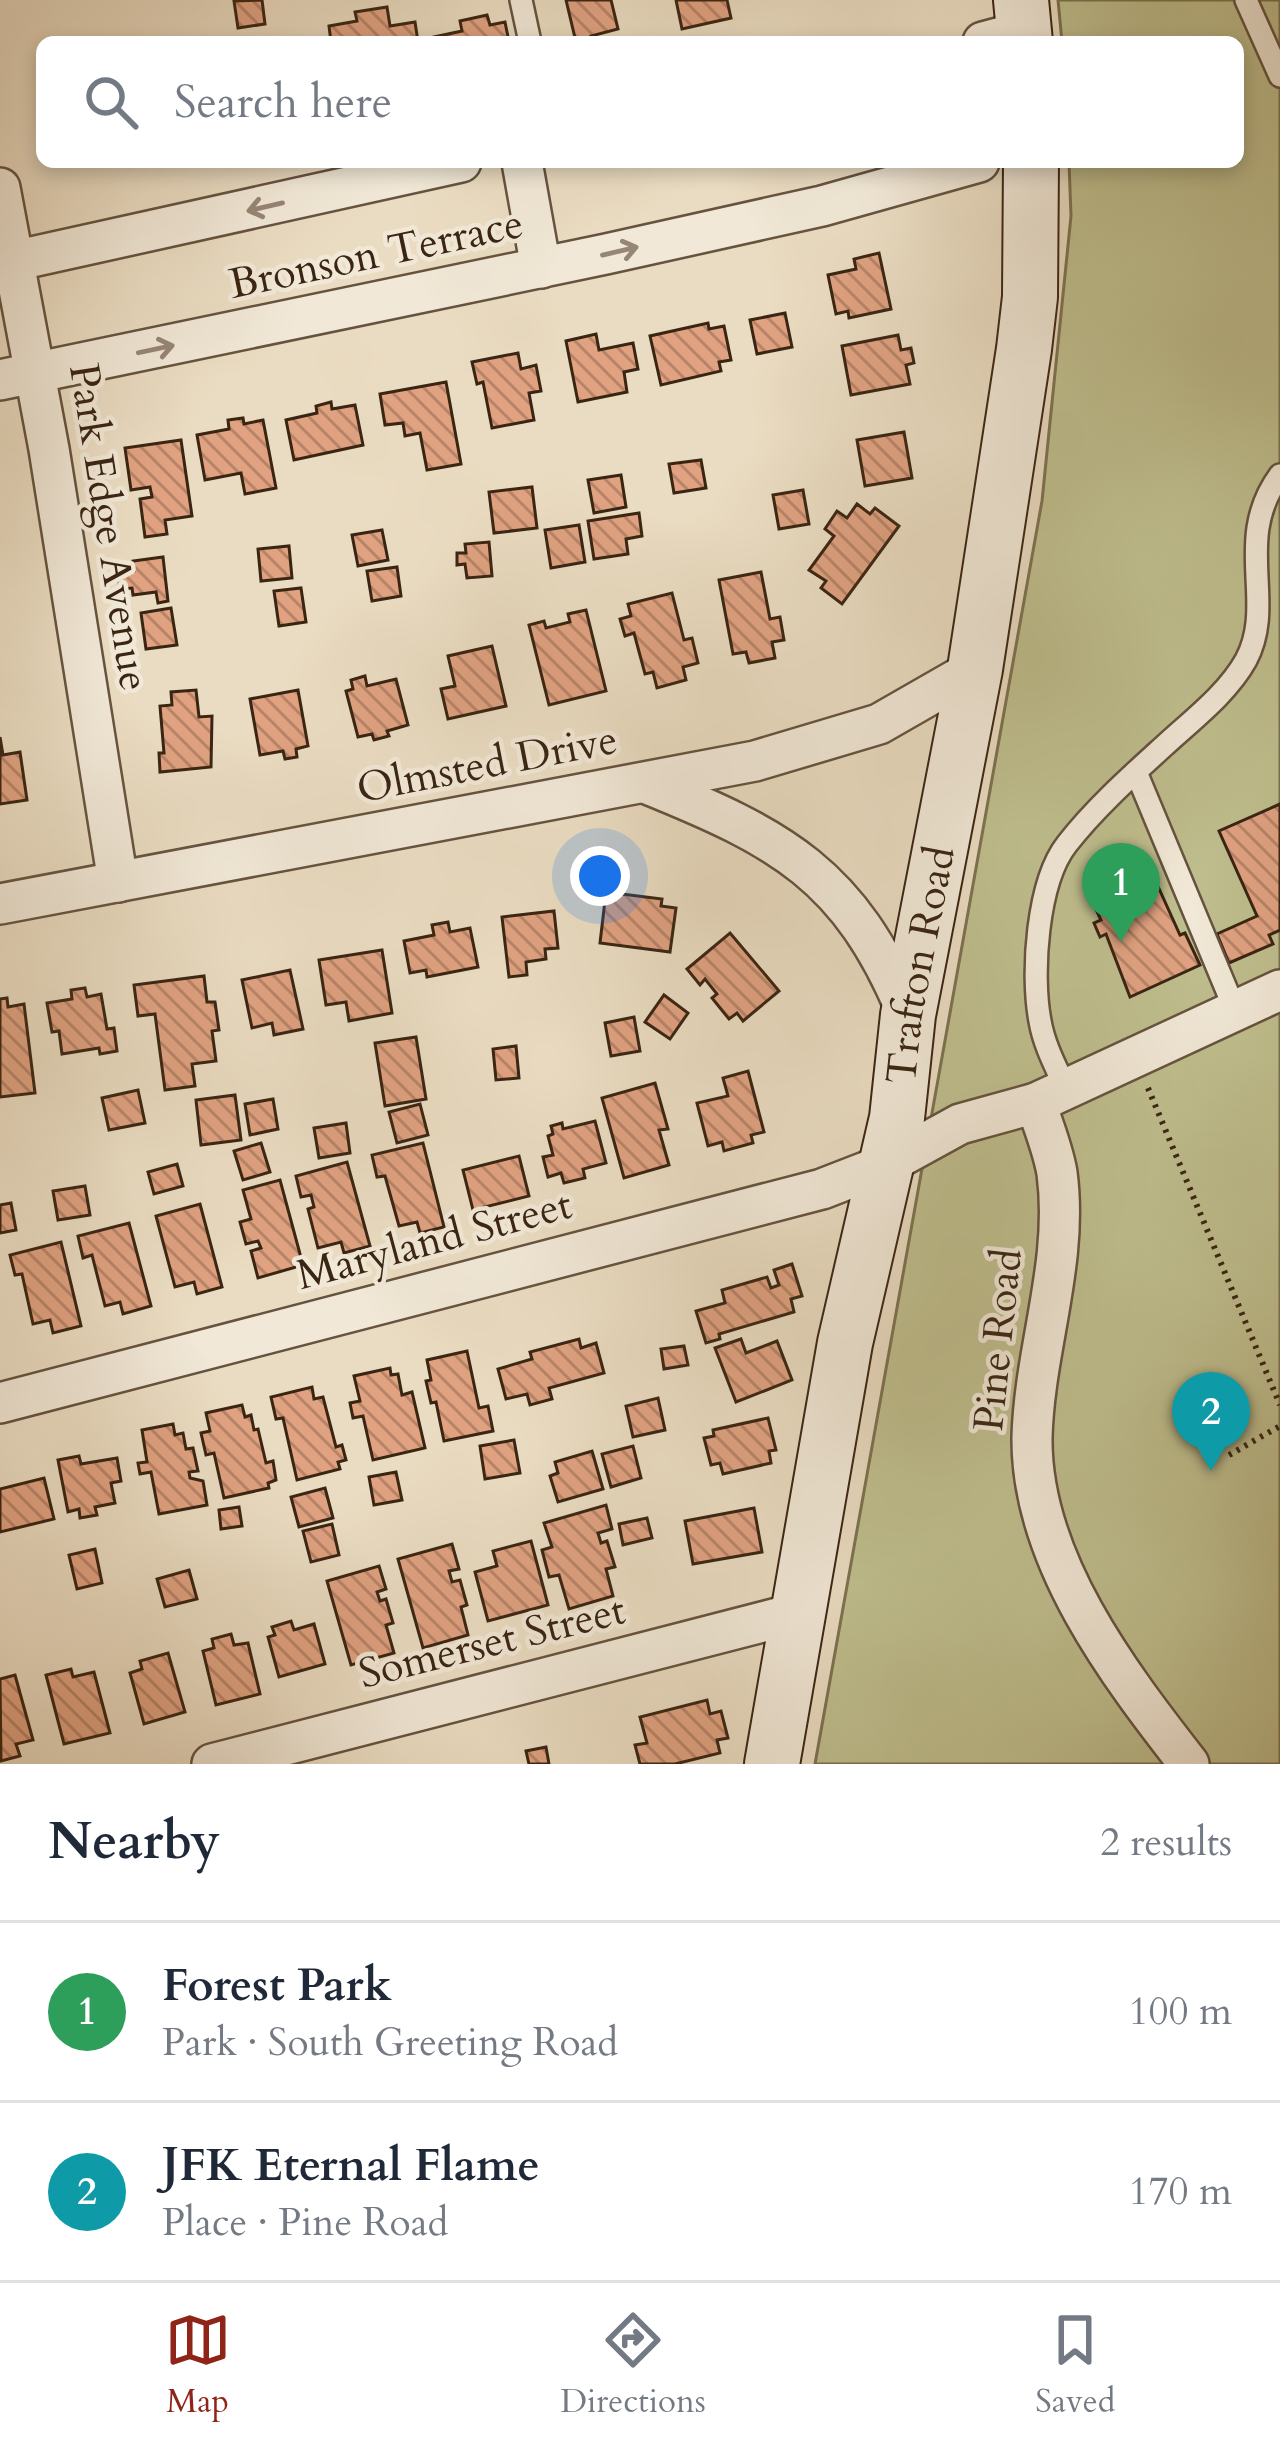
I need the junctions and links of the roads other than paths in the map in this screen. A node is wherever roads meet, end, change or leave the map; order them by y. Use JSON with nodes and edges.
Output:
{"nodes":[{"id":1,"x":520,"y":0,"type":"edge"},
{"id":2,"x":1246,"y":0,"type":"edge"},
{"id":3,"x":529,"y":36,"type":"edge"},
{"id":4,"x":1280,"y":76,"type":"edge"},
{"id":5,"x":434,"y":168,"type":"edge"},
{"id":6,"x":523,"y":168,"type":"edge"},
{"id":7,"x":958,"y":168,"type":"edge"},
{"id":8,"x":1031,"y":168,"type":"edge"},
{"id":9,"x":0,"y":188,"type":"edge"},
{"id":10,"x":7,"y":263,"type":"edge"},
{"id":11,"x":541,"y":268,"type":"junction"},
{"id":12,"x":18,"y":377,"type":"edge"},
{"id":13,"x":1280,"y":475,"type":"edge"},
{"id":14,"x":975,"y":669,"type":"junction"},
{"id":15,"x":1136,"y":772,"type":"junction"},
{"id":16,"x":645,"y":783,"type":"junction"},
{"id":17,"x":118,"y":882,"type":"junction"},
{"id":18,"x":0,"y":904,"type":"edge"},
{"id":19,"x":1278,"y":996,"type":"edge"},
{"id":20,"x":1235,"y":1010,"type":"junction"},
{"id":21,"x":908,"y":1015,"type":"junction"},
{"id":22,"x":1051,"y":1096,"type":"junction"},
{"id":23,"x":889,"y":1162,"type":"junction"},
{"id":24,"x":0,"y":1403,"type":"edge"},
{"id":25,"x":797,"y":1613,"type":"junction"},
{"id":26,"x":212,"y":1764,"type":"edge"},
{"id":27,"x":772,"y":1764,"type":"edge"},
{"id":28,"x":1189,"y":1764,"type":"edge"}],
"edges":[{"from":1,"to":3,"type":"lane"},
{"from":2,"to":4,"type":"lane"},
{"from":5,"to":10,"type":"street","name":"Bronson Terrace","one_way":true},
{"from":6,"to":11,"type":"street"},
{"from":11,"to":7,"type":"street","name":"Bronson Terrace","one_way":true},
{"from":8,"to":14,"type":"street","name":"Trafton Road"},
{"from":9,"to":10,"type":"street","name":"Park Edge Avenue"},
{"from":10,"to":12,"type":"street","name":"Park Edge Avenue"},
{"from":12,"to":11,"type":"street","name":"Bronson Terrace","one_way":true},
{"from":12,"to":17,"type":"street","name":"Park Edge Avenue"},
{"from":13,"to":15,"type":"lane"},
{"from":14,"to":16,"type":"street","name":"Olmsted Drive"},
{"from":14,"to":21,"type":"street","name":"Trafton Road"},
{"from":15,"to":20,"type":"lane"},
{"from":15,"to":22,"type":"lane"},
{"from":16,"to":17,"type":"street","name":"Olmsted Drive"},
{"from":16,"to":21,"type":"street"},
{"from":17,"to":18,"type":"street","name":"Olmsted Drive"},
{"from":19,"to":20,"type":"street","name":"Maryland Street"},
{"from":20,"to":22,"type":"street","name":"Maryland Street"},
{"from":21,"to":23,"type":"street","name":"Trafton Road"},
{"from":22,"to":23,"type":"street","name":"Maryland Street"},
{"from":22,"to":28,"type":"street","name":"Pine Road"},
{"from":23,"to":24,"type":"street","name":"Maryland Street"},
{"from":23,"to":25,"type":"street","name":"Trafton Road"},
{"from":25,"to":26,"type":"street","name":"Somerset Street"},
{"from":25,"to":27,"type":"street","name":"Trafton Road"}]}
